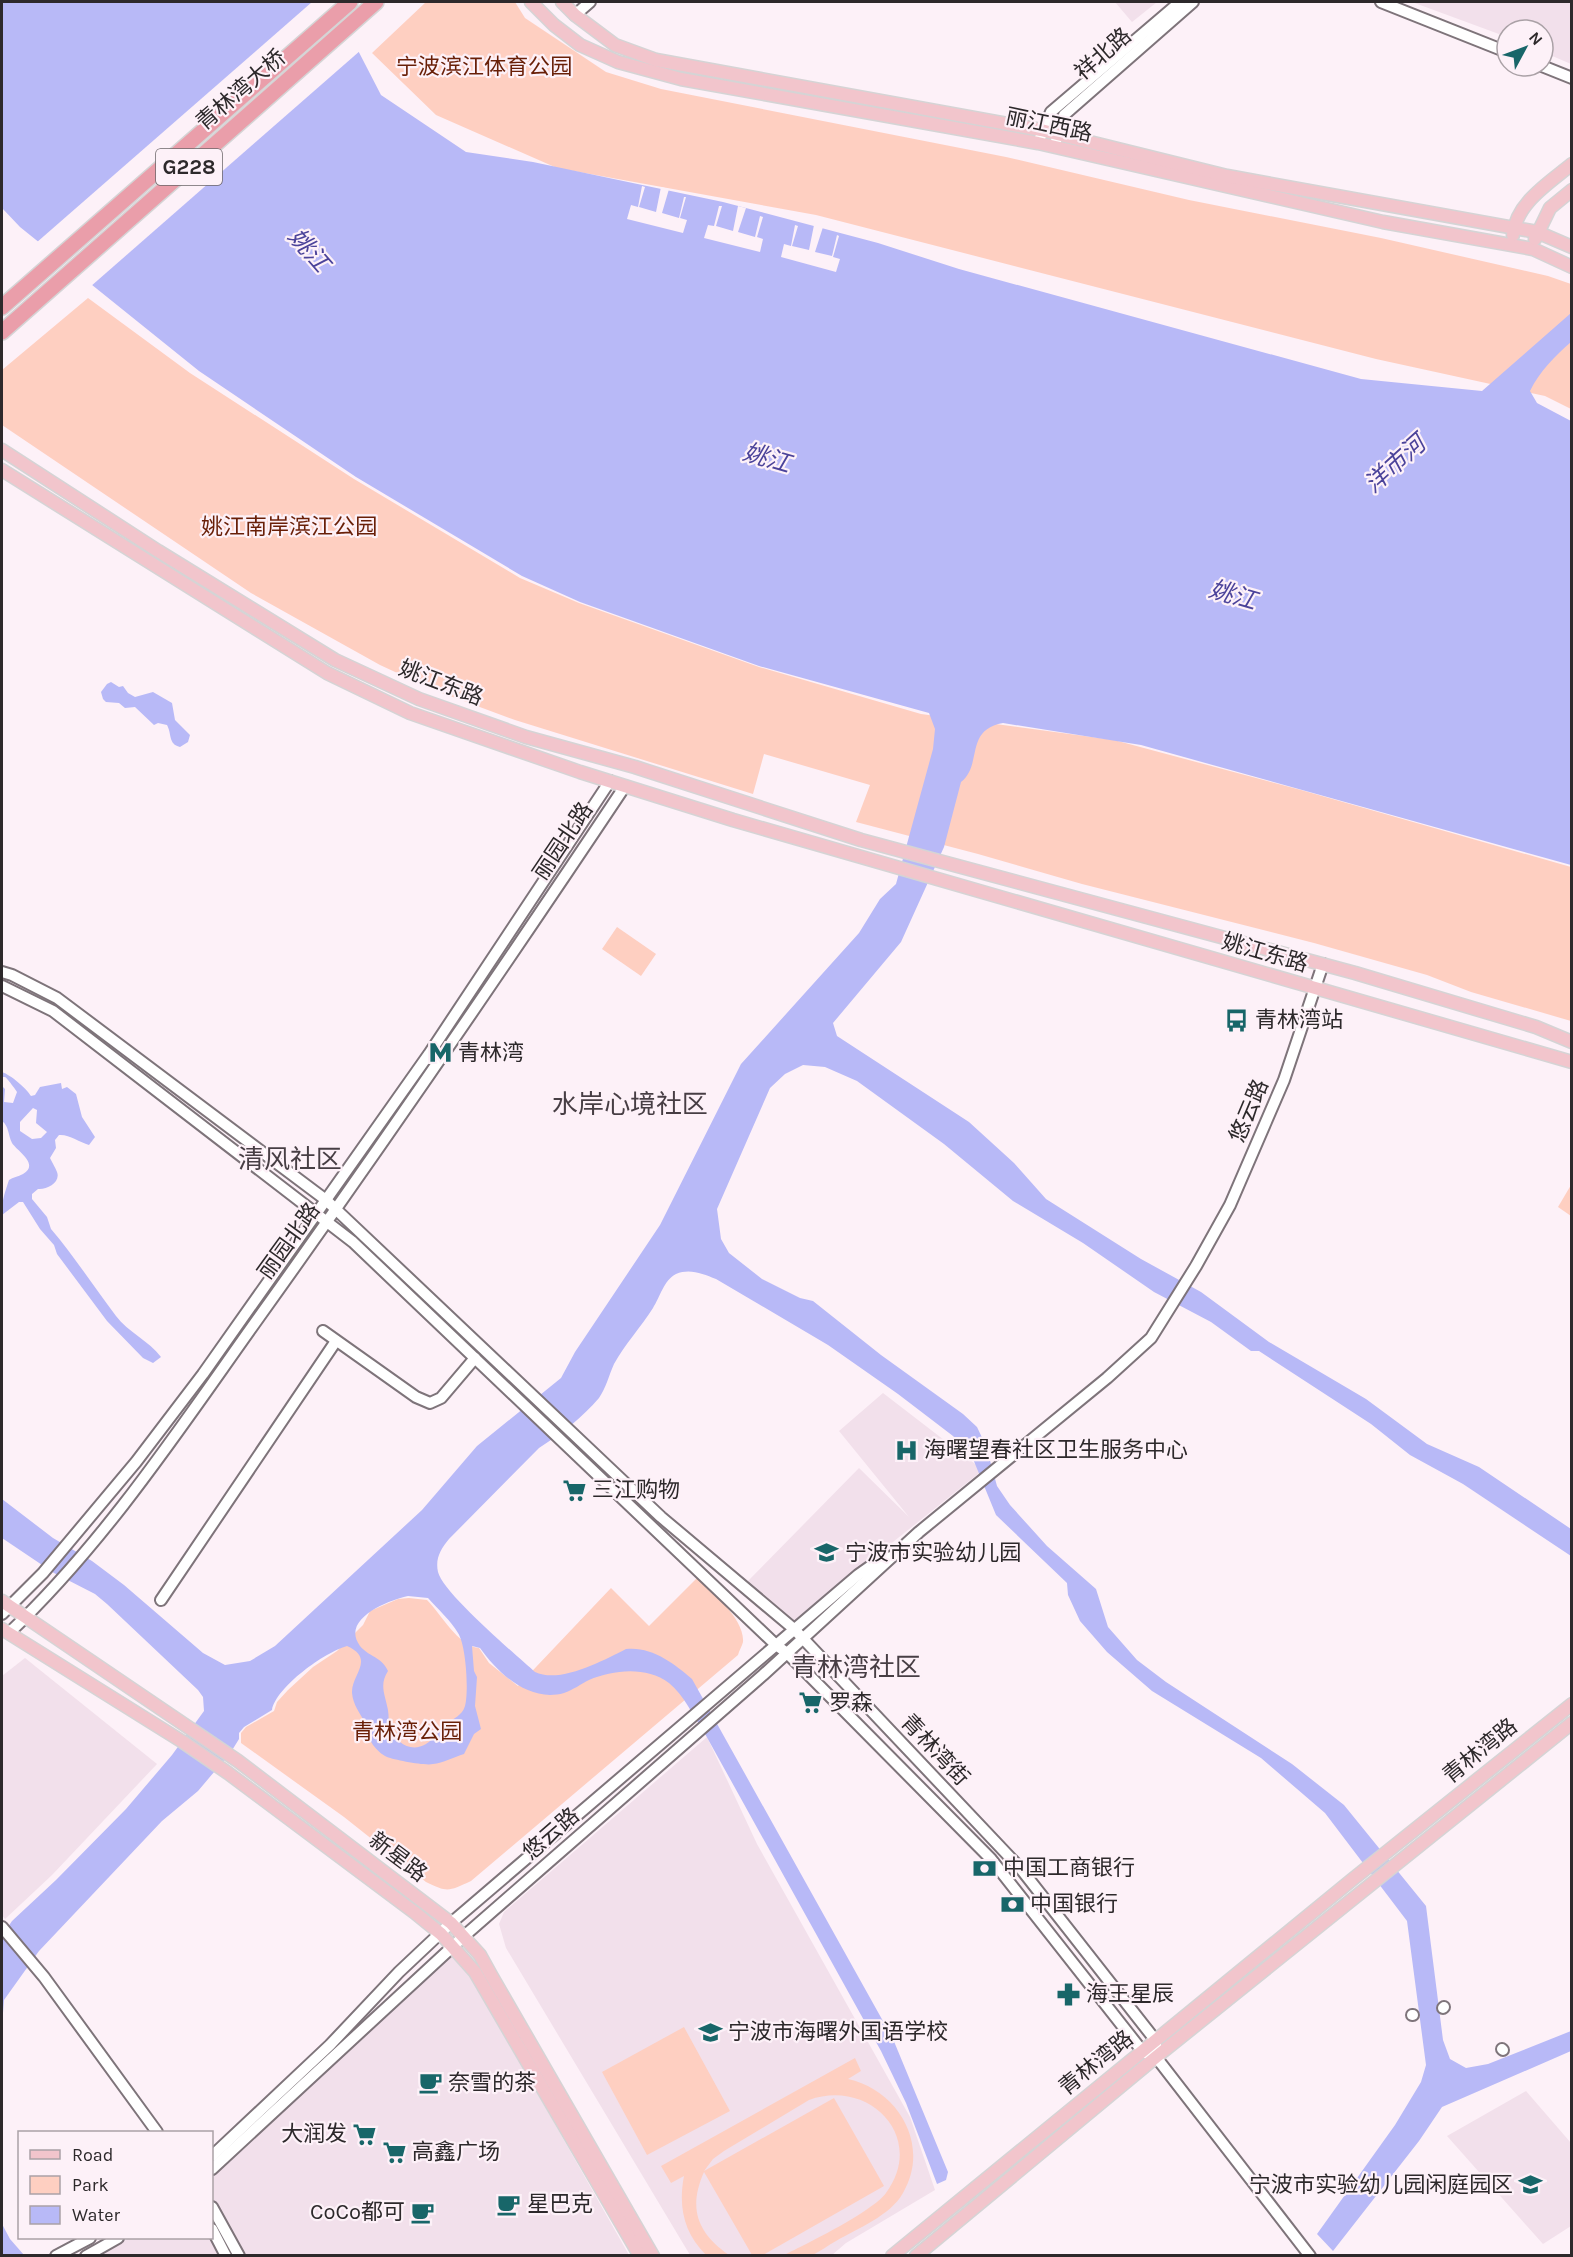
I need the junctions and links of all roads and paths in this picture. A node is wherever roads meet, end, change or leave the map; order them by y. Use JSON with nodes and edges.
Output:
{"nodes":[{"id":1,"x":350,"y":2,"type":"edge"},
{"id":2,"x":376,"y":2,"type":"edge"},
{"id":3,"x":531,"y":2,"type":"edge"},
{"id":4,"x":562,"y":2,"type":"edge"},
{"id":5,"x":590,"y":2,"type":"edge"},
{"id":6,"x":1180,"y":2,"type":"edge"},
{"id":7,"x":1193,"y":2,"type":"edge"},
{"id":8,"x":1381,"y":2,"type":"edge"},
{"id":9,"x":575,"y":15,"type":"junction"},
{"id":10,"x":1495,"y":47,"type":"edge"},
{"id":11,"x":1555,"y":71,"type":"edge"},
{"id":12,"x":1572,"y":78,"type":"edge"},
{"id":13,"x":1041,"y":130,"type":"junction"},
{"id":14,"x":1056,"y":141,"type":"junction"},
{"id":15,"x":1038,"y":143,"type":"junction"},
{"id":16,"x":1572,"y":164,"type":"edge"},
{"id":17,"x":1572,"y":190,"type":"edge"},
{"id":18,"x":1514,"y":228,"type":"junction"},
{"id":19,"x":1536,"y":232,"type":"junction"},
{"id":20,"x":1512,"y":244,"type":"junction"},
{"id":21,"x":1572,"y":247,"type":"edge"},
{"id":22,"x":1533,"y":249,"type":"junction"},
{"id":23,"x":1572,"y":267,"type":"edge"},
{"id":24,"x":2,"y":306,"type":"edge"},
{"id":25,"x":2,"y":332,"type":"edge"},
{"id":26,"x":2,"y":450,"type":"edge"},
{"id":27,"x":2,"y":470,"type":"edge"},
{"id":28,"x":610,"y":781,"type":"junction"},
{"id":29,"x":625,"y":786,"type":"junction"},
{"id":30,"x":1323,"y":964,"type":"junction"},
{"id":31,"x":2,"y":972,"type":"edge"},
{"id":32,"x":2,"y":986,"type":"edge"},
{"id":33,"x":1315,"y":989,"type":"junction"},
{"id":34,"x":1572,"y":1042,"type":"edge"},
{"id":35,"x":1572,"y":1062,"type":"edge"},
{"id":36,"x":326,"y":1200,"type":"junction"},
{"id":37,"x":337,"y":1209,"type":"junction"},
{"id":38,"x":316,"y":1214,"type":"junction"},
{"id":39,"x":328,"y":1222,"type":"junction"},
{"id":40,"x":323,"y":1331,"type":"dead end"},
{"id":41,"x":336,"y":1341,"type":"junction"},
{"id":42,"x":475,"y":1358,"type":"junction"},
{"id":43,"x":920,"y":1532,"type":"junction"},
{"id":44,"x":161,"y":1600,"type":"dead end"},
{"id":45,"x":4,"y":1607,"type":"edge"},
{"id":46,"x":27,"y":1616,"type":"junction"},
{"id":47,"x":794,"y":1629,"type":"junction"},
{"id":48,"x":4,"y":1634,"type":"edge"},
{"id":49,"x":803,"y":1638,"type":"junction"},
{"id":50,"x":776,"y":1645,"type":"junction"},
{"id":51,"x":787,"y":1653,"type":"junction"},
{"id":52,"x":1572,"y":1704,"type":"edge"},
{"id":53,"x":1572,"y":1723,"type":"edge"},
{"id":54,"x":451,"y":1923,"type":"junction"},
{"id":55,"x":2,"y":1927,"type":"edge"},
{"id":56,"x":441,"y":1934,"type":"junction"},
{"id":57,"x":463,"y":1937,"type":"junction"},
{"id":58,"x":453,"y":1947,"type":"junction"},
{"id":59,"x":1156,"y":2041,"type":"junction"},
{"id":60,"x":1143,"y":2052,"type":"junction"},
{"id":61,"x":1156,"y":2057,"type":"junction"},
{"id":62,"x":156,"y":2131,"type":"edge"},
{"id":63,"x":213,"y":2155,"type":"edge"},
{"id":64,"x":213,"y":2168,"type":"edge"},
{"id":65,"x":213,"y":2210,"type":"edge"},
{"id":66,"x":213,"y":2231,"type":"edge"},
{"id":67,"x":88,"y":2239,"type":"edge"},
{"id":68,"x":116,"y":2239,"type":"edge"},
{"id":69,"x":56,"y":2256,"type":"edge"},
{"id":70,"x":86,"y":2256,"type":"edge"},
{"id":71,"x":226,"y":2256,"type":"edge"},
{"id":72,"x":239,"y":2256,"type":"edge"},
{"id":73,"x":640,"y":2256,"type":"edge"},
{"id":74,"x":653,"y":2256,"type":"edge"},
{"id":75,"x":892,"y":2256,"type":"edge"},
{"id":76,"x":916,"y":2256,"type":"edge"},
{"id":77,"x":1310,"y":2256,"type":"edge"}],
"edges":[{"from":1,"to":24,"type":"highway","name":"青林湾大桥","number":"G228"},
{"from":2,"to":25,"type":"highway","name":"青林湾大桥","number":"G228"},
{"from":3,"to":15,"type":"main road","name":"丽江西路"},
{"from":4,"to":9,"type":"main road","name":"丽江西路"},
{"from":5,"to":9,"type":"street"},
{"from":6,"to":13,"type":"street","name":"祥北路"},
{"from":7,"to":14,"type":"street","name":"祥北路"},
{"from":8,"to":10,"type":"street"},
{"from":9,"to":13,"type":"main road","name":"丽江西路"},
{"from":11,"to":12,"type":"street"},
{"from":13,"to":14,"type":"main road","name":"丽江西路"},
{"from":13,"to":15,"type":"street","name":"祥北路"},
{"from":14,"to":15,"type":"main road","name":"丽江西路"},
{"from":14,"to":18,"type":"main road","name":"丽江西路"},
{"from":14,"to":20,"type":"main road","name":"丽江西路"},
{"from":16,"to":18,"type":"main road"},
{"from":17,"to":19,"type":"main road"},
{"from":18,"to":19,"type":"main road","name":"丽江西路"},
{"from":18,"to":20,"type":"main road"},
{"from":19,"to":21,"type":"main road","name":"丽江西路"},
{"from":19,"to":22,"type":"main road"},
{"from":20,"to":22,"type":"main road","name":"丽江西路"},
{"from":22,"to":23,"type":"main road","name":"丽江西路"},
{"from":26,"to":30,"type":"main road","name":"姚江东路"},
{"from":27,"to":28,"type":"main road","name":"姚江东路"},
{"from":28,"to":29,"type":"main road","name":"姚江东路"},
{"from":28,"to":36,"type":"street","name":"丽园北路"},
{"from":29,"to":33,"type":"main road","name":"姚江东路"},
{"from":29,"to":37,"type":"street","name":"丽园北路"},
{"from":30,"to":33,"type":"street","name":"悠云路"},
{"from":30,"to":34,"type":"main road","name":"姚江东路"},
{"from":31,"to":36,"type":"street","name":"青林湾街"},
{"from":32,"to":38,"type":"street","name":"青林湾街"},
{"from":33,"to":35,"type":"main road","name":"姚江东路"},
{"from":33,"to":43,"type":"street","name":"悠云路"},
{"from":36,"to":37,"type":"street","name":"青林湾街"},
{"from":36,"to":38,"type":"street","name":"丽园北路"},
{"from":37,"to":39,"type":"street","name":"丽园北路"},
{"from":37,"to":47,"type":"street","name":"青林湾街"},
{"from":38,"to":39,"type":"street","name":"青林湾街"},
{"from":38,"to":45,"type":"street","name":"丽园北路"},
{"from":39,"to":42,"type":"street","name":"青林湾街"},
{"from":39,"to":46,"type":"street","name":"丽园北路"},
{"from":40,"to":41,"type":"street"},
{"from":41,"to":42,"type":"street"},
{"from":41,"to":44,"type":"street"},
{"from":42,"to":50,"type":"street","name":"青林湾街"},
{"from":43,"to":47,"type":"street","name":"悠云路"},
{"from":43,"to":49,"type":"street","name":"悠云路"},
{"from":45,"to":46,"type":"main road","name":"新星路"},
{"from":46,"to":48,"type":"street","name":"丽园北路"},
{"from":46,"to":54,"type":"main road","name":"新星路"},
{"from":47,"to":49,"type":"street","name":"青林湾街"},
{"from":47,"to":50,"type":"street","name":"悠云路"},
{"from":48,"to":56,"type":"main road","name":"新星路"},
{"from":49,"to":51,"type":"street","name":"悠云路"},
{"from":49,"to":59,"type":"street","name":"青林湾街"},
{"from":50,"to":51,"type":"street","name":"青林湾街"},
{"from":50,"to":54,"type":"street","name":"悠云路"},
{"from":51,"to":57,"type":"street","name":"悠云路"},
{"from":51,"to":60,"type":"street","name":"青林湾街"},
{"from":52,"to":59,"type":"main road","name":"青林湾路"},
{"from":53,"to":61,"type":"main road","name":"青林湾路"},
{"from":54,"to":56,"type":"street","name":"悠云路"},
{"from":54,"to":57,"type":"main road","name":"新星路"},
{"from":55,"to":62,"type":"street"},
{"from":56,"to":58,"type":"main road","name":"新星路"},
{"from":56,"to":63,"type":"street","name":"悠云路"},
{"from":57,"to":58,"type":"street","name":"悠云路"},
{"from":57,"to":74,"type":"main road","name":"新星路"},
{"from":58,"to":64,"type":"street","name":"悠云路"},
{"from":58,"to":73,"type":"main road","name":"新星路"},
{"from":59,"to":60,"type":"main road","name":"青林湾路"},
{"from":59,"to":61,"type":"street"},
{"from":60,"to":61,"type":"street"},
{"from":60,"to":75,"type":"main road","name":"青林湾路"},
{"from":61,"to":76,"type":"main road","name":"青林湾路"},
{"from":61,"to":77,"type":"street"},
{"from":65,"to":72,"type":"street"},
{"from":66,"to":71,"type":"street"},
{"from":67,"to":69,"type":"street"},
{"from":68,"to":70,"type":"street"}]}
